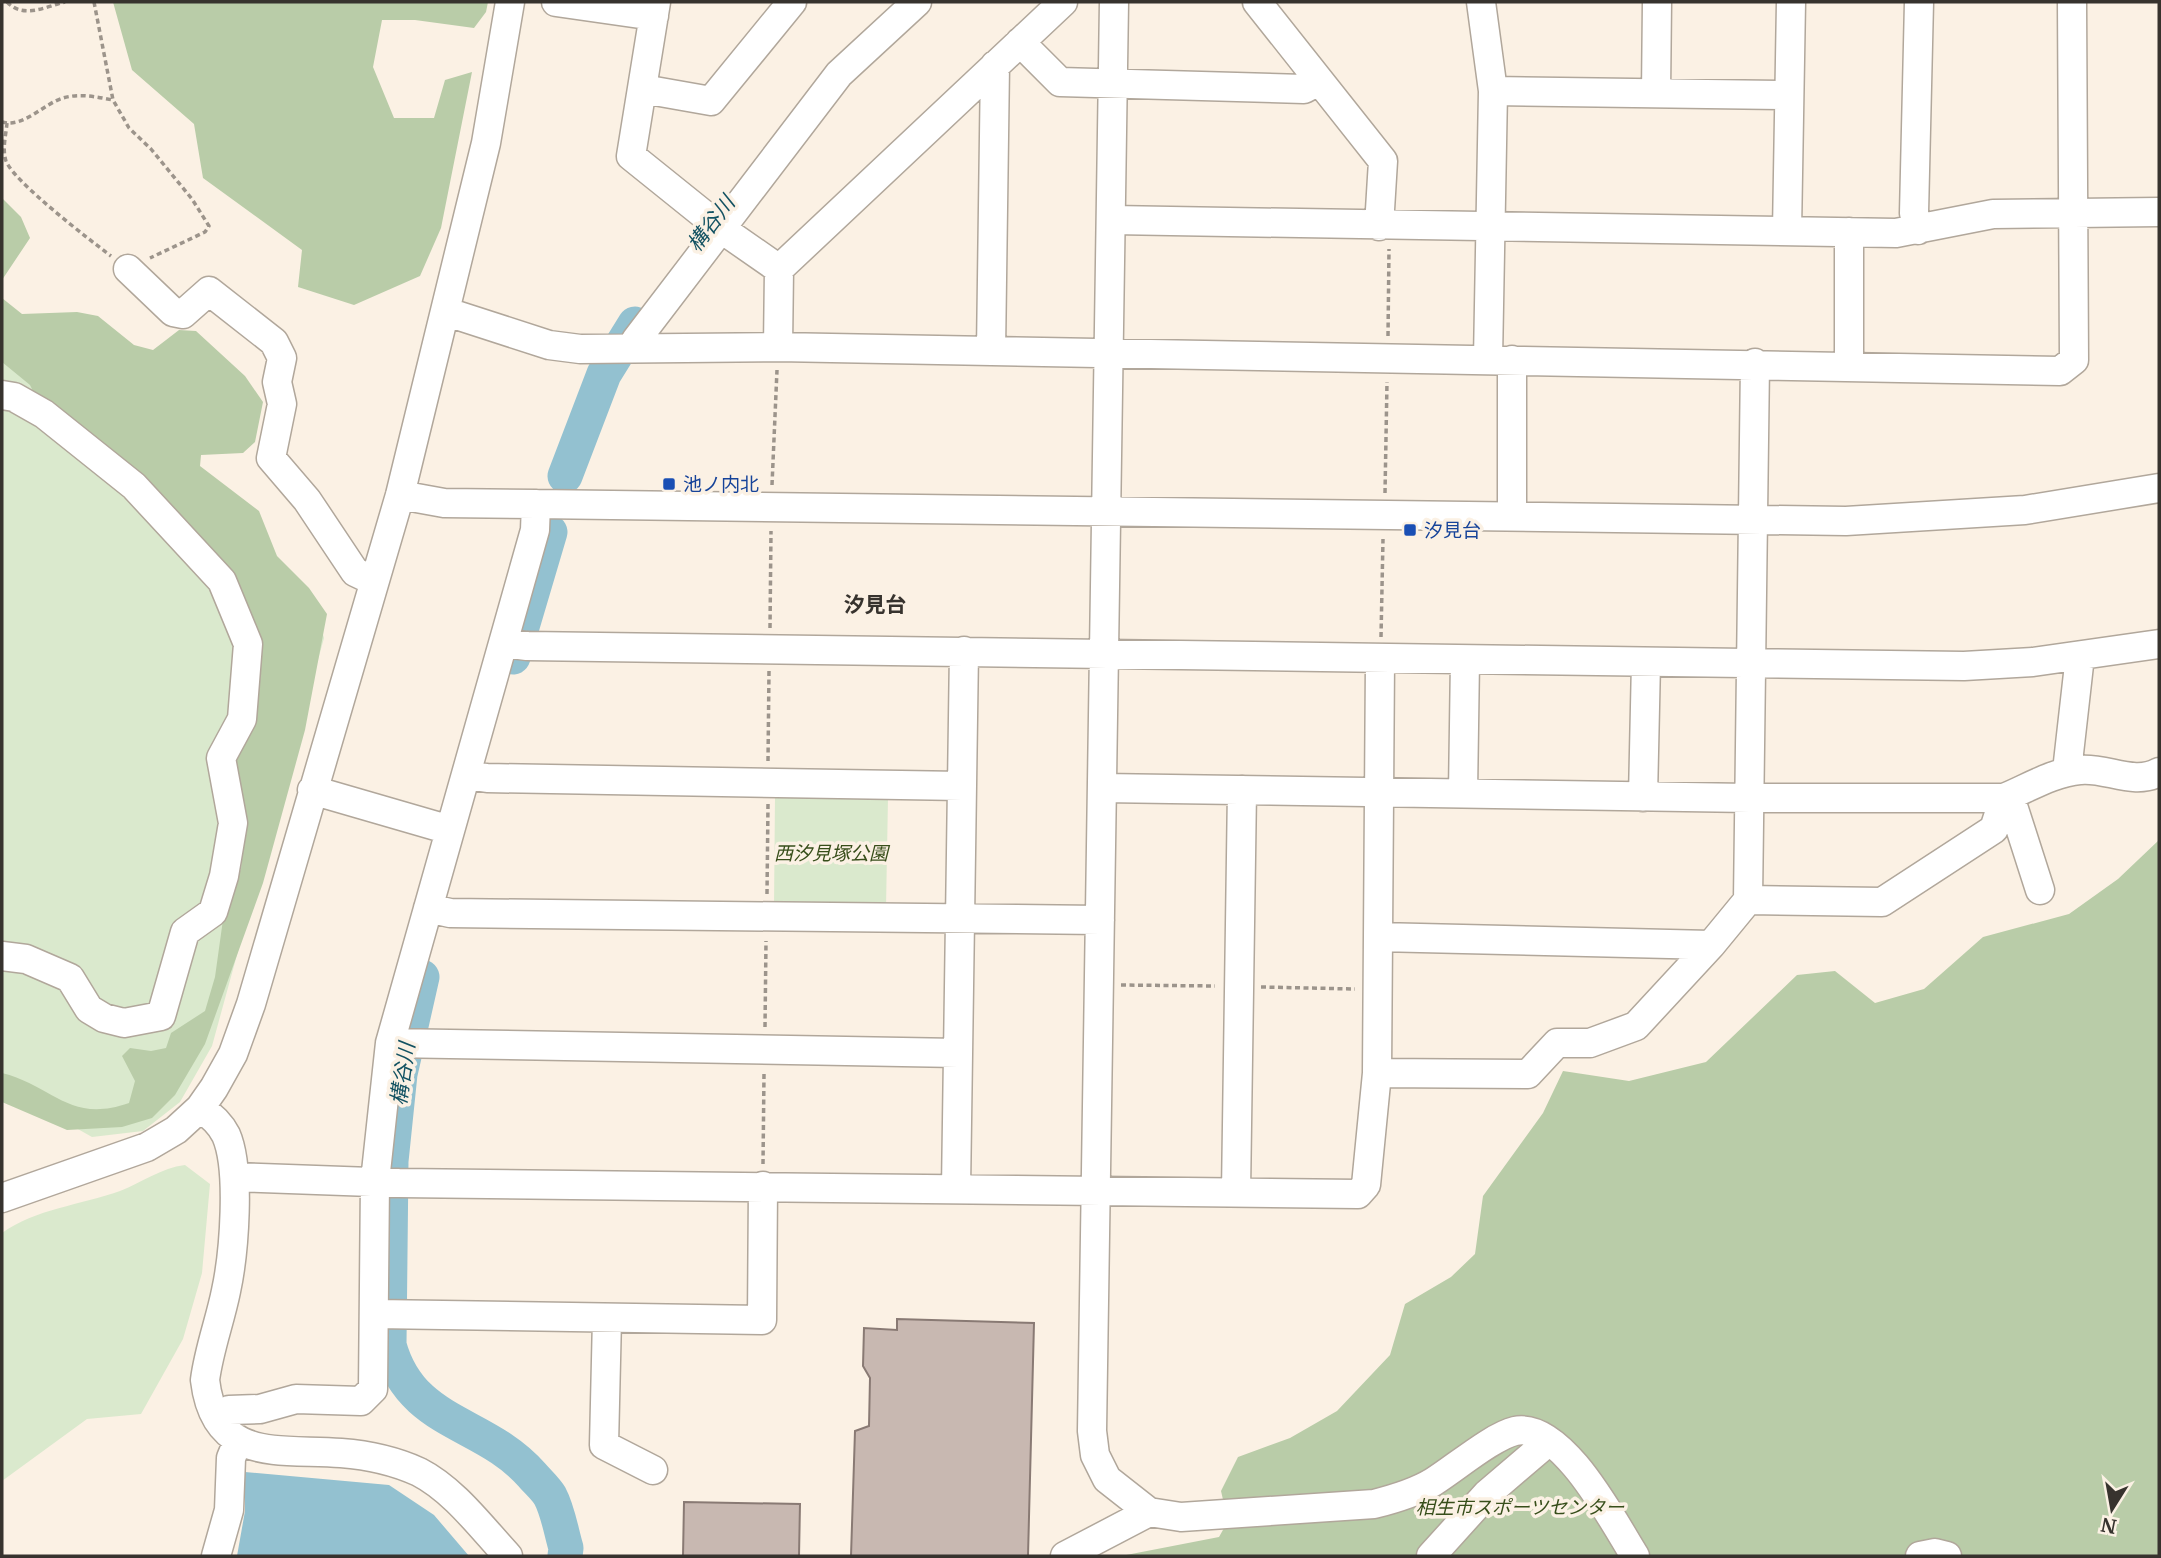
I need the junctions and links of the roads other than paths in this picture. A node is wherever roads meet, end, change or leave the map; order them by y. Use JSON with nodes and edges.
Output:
{"nodes":[{"id":1,"x":510,"y":2,"type":"edge"},
{"id":2,"x":556,"y":2,"type":"edge"},
{"id":3,"x":792,"y":2,"type":"edge"},
{"id":4,"x":917,"y":2,"type":"edge"},
{"id":5,"x":1063,"y":2,"type":"edge"},
{"id":6,"x":1114,"y":2,"type":"edge"},
{"id":7,"x":1257,"y":2,"type":"edge"},
{"id":8,"x":1481,"y":2,"type":"edge"},
{"id":9,"x":1657,"y":2,"type":"edge"},
{"id":10,"x":1791,"y":2,"type":"edge"},
{"id":11,"x":1919,"y":2,"type":"edge"},
{"id":12,"x":2072,"y":2,"type":"edge"},
{"id":13,"x":655,"y":9,"type":"edge"},
{"id":14,"x":1020,"y":42,"type":"junction"},
{"id":15,"x":995,"y":65,"type":"junction"},
{"id":16,"x":1319,"y":81,"type":"junction"},
{"id":17,"x":1113,"y":85,"type":"junction"},
{"id":18,"x":643,"y":89,"type":"junction"},
{"id":19,"x":1493,"y":91,"type":"junction"},
{"id":20,"x":1656,"y":93,"type":"junction"},
{"id":21,"x":1787,"y":95,"type":"junction"},
{"id":22,"x":2159,"y":212,"type":"edge"},
{"id":23,"x":2074,"y":214,"type":"junction"},
{"id":24,"x":1113,"y":220,"type":"junction"},
{"id":25,"x":716,"y":225,"type":"junction"},
{"id":26,"x":1384,"y":226,"type":"junction"},
{"id":27,"x":1490,"y":226,"type":"junction"},
{"id":28,"x":1918,"y":230,"type":"junction"},
{"id":29,"x":1787,"y":231,"type":"junction"},
{"id":30,"x":1849,"y":232,"type":"junction"},
{"id":31,"x":779,"y":269,"type":"junction"},
{"id":32,"x":128,"y":270,"type":"road end"},
{"id":33,"x":447,"y":312,"type":"junction"},
{"id":34,"x":778,"y":347,"type":"junction"},
{"id":35,"x":622,"y":348,"type":"junction"},
{"id":36,"x":991,"y":351,"type":"junction"},
{"id":37,"x":1107,"y":353,"type":"junction"},
{"id":38,"x":1500,"y":360,"type":"junction"},
{"id":39,"x":1755,"y":363,"type":"junction"},
{"id":40,"x":1849,"y":365,"type":"junction"},
{"id":41,"x":2,"y":394,"type":"edge"},
{"id":42,"x":2159,"y":488,"type":"edge"},
{"id":43,"x":400,"y":495,"type":"junction"},
{"id":44,"x":537,"y":505,"type":"junction"},
{"id":45,"x":1107,"y":512,"type":"junction"},
{"id":46,"x":1512,"y":516,"type":"junction"},
{"id":47,"x":1754,"y":521,"type":"junction"},
{"id":48,"x":374,"y":581,"type":"junction"},
{"id":49,"x":2159,"y":644,"type":"edge"},
{"id":50,"x":513,"y":645,"type":"junction"},
{"id":51,"x":964,"y":651,"type":"junction"},
{"id":52,"x":1104,"y":652,"type":"junction"},
{"id":53,"x":2080,"y":656,"type":"junction"},
{"id":54,"x":1380,"y":660,"type":"junction"},
{"id":55,"x":1465,"y":660,"type":"junction"},
{"id":56,"x":1646,"y":662,"type":"junction"},
{"id":57,"x":1750,"y":663,"type":"junction"},
{"id":58,"x":2067,"y":771,"type":"junction"},
{"id":59,"x":2159,"y":772,"type":"edge"},
{"id":60,"x":474,"y":777,"type":"junction"},
{"id":61,"x":962,"y":786,"type":"junction"},
{"id":62,"x":1103,"y":788,"type":"junction"},
{"id":63,"x":312,"y":790,"type":"junction"},
{"id":64,"x":1242,"y":790,"type":"junction"},
{"id":65,"x":1380,"y":792,"type":"junction"},
{"id":66,"x":1464,"y":793,"type":"junction"},
{"id":67,"x":1643,"y":797,"type":"junction"},
{"id":68,"x":1749,"y":798,"type":"junction"},
{"id":69,"x":2004,"y":798,"type":"junction"},
{"id":70,"x":450,"y":830,"type":"junction"},
{"id":71,"x":2040,"y":890,"type":"dead end"},
{"id":72,"x":1748,"y":900,"type":"junction"},
{"id":73,"x":437,"y":910,"type":"junction"},
{"id":74,"x":960,"y":919,"type":"junction"},
{"id":75,"x":1100,"y":920,"type":"junction"},
{"id":76,"x":1378,"y":937,"type":"junction"},
{"id":77,"x":1711,"y":945,"type":"junction"},
{"id":78,"x":2,"y":956,"type":"edge"},
{"id":79,"x":401,"y":1044,"type":"junction"},
{"id":80,"x":958,"y":1053,"type":"junction"},
{"id":81,"x":1377,"y":1073,"type":"junction"},
{"id":82,"x":200,"y":1108,"type":"junction"},
{"id":83,"x":235,"y":1177,"type":"junction"},
{"id":84,"x":386,"y":1182,"type":"junction"},
{"id":85,"x":763,"y":1186,"type":"junction"},
{"id":86,"x":956,"y":1189,"type":"junction"},
{"id":87,"x":1097,"y":1192,"type":"junction"},
{"id":88,"x":1236,"y":1192,"type":"junction"},
{"id":89,"x":2,"y":1198,"type":"edge"},
{"id":90,"x":386,"y":1314,"type":"junction"},
{"id":91,"x":607,"y":1318,"type":"junction"},
{"id":92,"x":218,"y":1419,"type":"junction"},
{"id":93,"x":238,"y":1441,"type":"junction"},
{"id":94,"x":1549,"y":1441,"type":"junction"},
{"id":95,"x":653,"y":1470,"type":"dead end"},
{"id":96,"x":1149,"y":1513,"type":"junction"},
{"id":97,"x":216,"y":1556,"type":"edge"},
{"id":98,"x":508,"y":1556,"type":"edge"},
{"id":99,"x":1065,"y":1556,"type":"edge"},
{"id":100,"x":1431,"y":1556,"type":"edge"},
{"id":101,"x":1635,"y":1556,"type":"edge"},
{"id":102,"x":1920,"y":1556,"type":"edge"},
{"id":103,"x":1947,"y":1556,"type":"edge"}],
"edges":[{"from":1,"to":33,"type":"street"},
{"from":2,"to":13,"type":"street"},
{"from":3,"to":18,"type":"street"},
{"from":4,"to":25,"type":"street"},
{"from":5,"to":14,"type":"street"},
{"from":6,"to":17,"type":"street"},
{"from":7,"to":16,"type":"street"},
{"from":8,"to":19,"type":"street"},
{"from":9,"to":20,"type":"street"},
{"from":10,"to":21,"type":"street"},
{"from":11,"to":28,"type":"street"},
{"from":12,"to":23,"type":"street"},
{"from":13,"to":18,"type":"street"},
{"from":14,"to":15,"type":"street"},
{"from":14,"to":17,"type":"street"},
{"from":15,"to":31,"type":"street"},
{"from":15,"to":36,"type":"street"},
{"from":16,"to":17,"type":"street"},
{"from":16,"to":26,"type":"street"},
{"from":17,"to":24,"type":"street"},
{"from":18,"to":25,"type":"street"},
{"from":19,"to":20,"type":"street"},
{"from":19,"to":27,"type":"street"},
{"from":20,"to":21,"type":"street"},
{"from":21,"to":29,"type":"street"},
{"from":22,"to":23,"type":"street"},
{"from":23,"to":28,"type":"street"},
{"from":23,"to":40,"type":"street"},
{"from":24,"to":26,"type":"street"},
{"from":24,"to":37,"type":"street"},
{"from":25,"to":31,"type":"street"},
{"from":25,"to":35,"type":"street"},
{"from":26,"to":27,"type":"street"},
{"from":27,"to":29,"type":"street"},
{"from":27,"to":38,"type":"street"},
{"from":28,"to":30,"type":"street"},
{"from":29,"to":30,"type":"street"},
{"from":30,"to":40,"type":"street"},
{"from":31,"to":34,"type":"street"},
{"from":32,"to":48,"type":"street"},
{"from":33,"to":35,"type":"street"},
{"from":33,"to":43,"type":"street"},
{"from":34,"to":35,"type":"street"},
{"from":34,"to":36,"type":"street"},
{"from":36,"to":37,"type":"street"},
{"from":37,"to":38,"type":"street"},
{"from":37,"to":45,"type":"street"},
{"from":38,"to":39,"type":"street"},
{"from":38,"to":46,"type":"street"},
{"from":39,"to":40,"type":"street"},
{"from":39,"to":47,"type":"street"},
{"from":41,"to":78,"type":"street"},
{"from":42,"to":47,"type":"street"},
{"from":43,"to":44,"type":"street"},
{"from":43,"to":48,"type":"street"},
{"from":44,"to":45,"type":"street"},
{"from":44,"to":50,"type":"street"},
{"from":45,"to":46,"type":"street"},
{"from":45,"to":52,"type":"street"},
{"from":46,"to":47,"type":"street"},
{"from":47,"to":57,"type":"street"},
{"from":48,"to":63,"type":"street"},
{"from":49,"to":53,"type":"street"},
{"from":50,"to":51,"type":"street"},
{"from":50,"to":60,"type":"street"},
{"from":51,"to":52,"type":"street"},
{"from":51,"to":61,"type":"street"},
{"from":52,"to":54,"type":"street"},
{"from":52,"to":62,"type":"street"},
{"from":53,"to":57,"type":"street"},
{"from":53,"to":58,"type":"street"},
{"from":54,"to":55,"type":"street"},
{"from":54,"to":65,"type":"street"},
{"from":55,"to":56,"type":"street"},
{"from":55,"to":66,"type":"street"},
{"from":56,"to":57,"type":"street"},
{"from":56,"to":67,"type":"street"},
{"from":57,"to":68,"type":"street"},
{"from":58,"to":59,"type":"street"},
{"from":58,"to":69,"type":"street"},
{"from":60,"to":61,"type":"street"},
{"from":60,"to":70,"type":"street"},
{"from":61,"to":74,"type":"street"},
{"from":62,"to":64,"type":"street"},
{"from":62,"to":75,"type":"street"},
{"from":63,"to":70,"type":"street"},
{"from":63,"to":82,"type":"street"},
{"from":64,"to":65,"type":"street"},
{"from":64,"to":88,"type":"street"},
{"from":65,"to":66,"type":"street"},
{"from":65,"to":76,"type":"street"},
{"from":66,"to":67,"type":"street"},
{"from":67,"to":68,"type":"street"},
{"from":68,"to":69,"type":"street"},
{"from":68,"to":72,"type":"street"},
{"from":69,"to":71,"type":"street"},
{"from":69,"to":72,"type":"street"},
{"from":70,"to":73,"type":"street"},
{"from":72,"to":77,"type":"street"},
{"from":73,"to":74,"type":"street"},
{"from":73,"to":79,"type":"street"},
{"from":74,"to":75,"type":"street"},
{"from":74,"to":80,"type":"street"},
{"from":75,"to":87,"type":"street"},
{"from":76,"to":77,"type":"street"},
{"from":76,"to":81,"type":"street"},
{"from":77,"to":81,"type":"street"},
{"from":79,"to":80,"type":"street"},
{"from":79,"to":84,"type":"street"},
{"from":80,"to":86,"type":"street"},
{"from":81,"to":88,"type":"street"},
{"from":82,"to":83,"type":"street"},
{"from":82,"to":89,"type":"street"},
{"from":83,"to":84,"type":"street"},
{"from":83,"to":92,"type":"street"},
{"from":84,"to":85,"type":"street"},
{"from":84,"to":90,"type":"street"},
{"from":85,"to":86,"type":"street"},
{"from":85,"to":91,"type":"street"},
{"from":86,"to":87,"type":"street"},
{"from":87,"to":88,"type":"street"},
{"from":87,"to":96,"type":"street"},
{"from":90,"to":91,"type":"street"},
{"from":90,"to":92,"type":"street"},
{"from":91,"to":95,"type":"street"},
{"from":92,"to":93,"type":"street"},
{"from":93,"to":97,"type":"street"},
{"from":93,"to":98,"type":"street"},
{"from":94,"to":96,"type":"street"},
{"from":94,"to":100,"type":"street"},
{"from":94,"to":101,"type":"street"},
{"from":96,"to":99,"type":"street"},
{"from":102,"to":103,"type":"street"}]}
